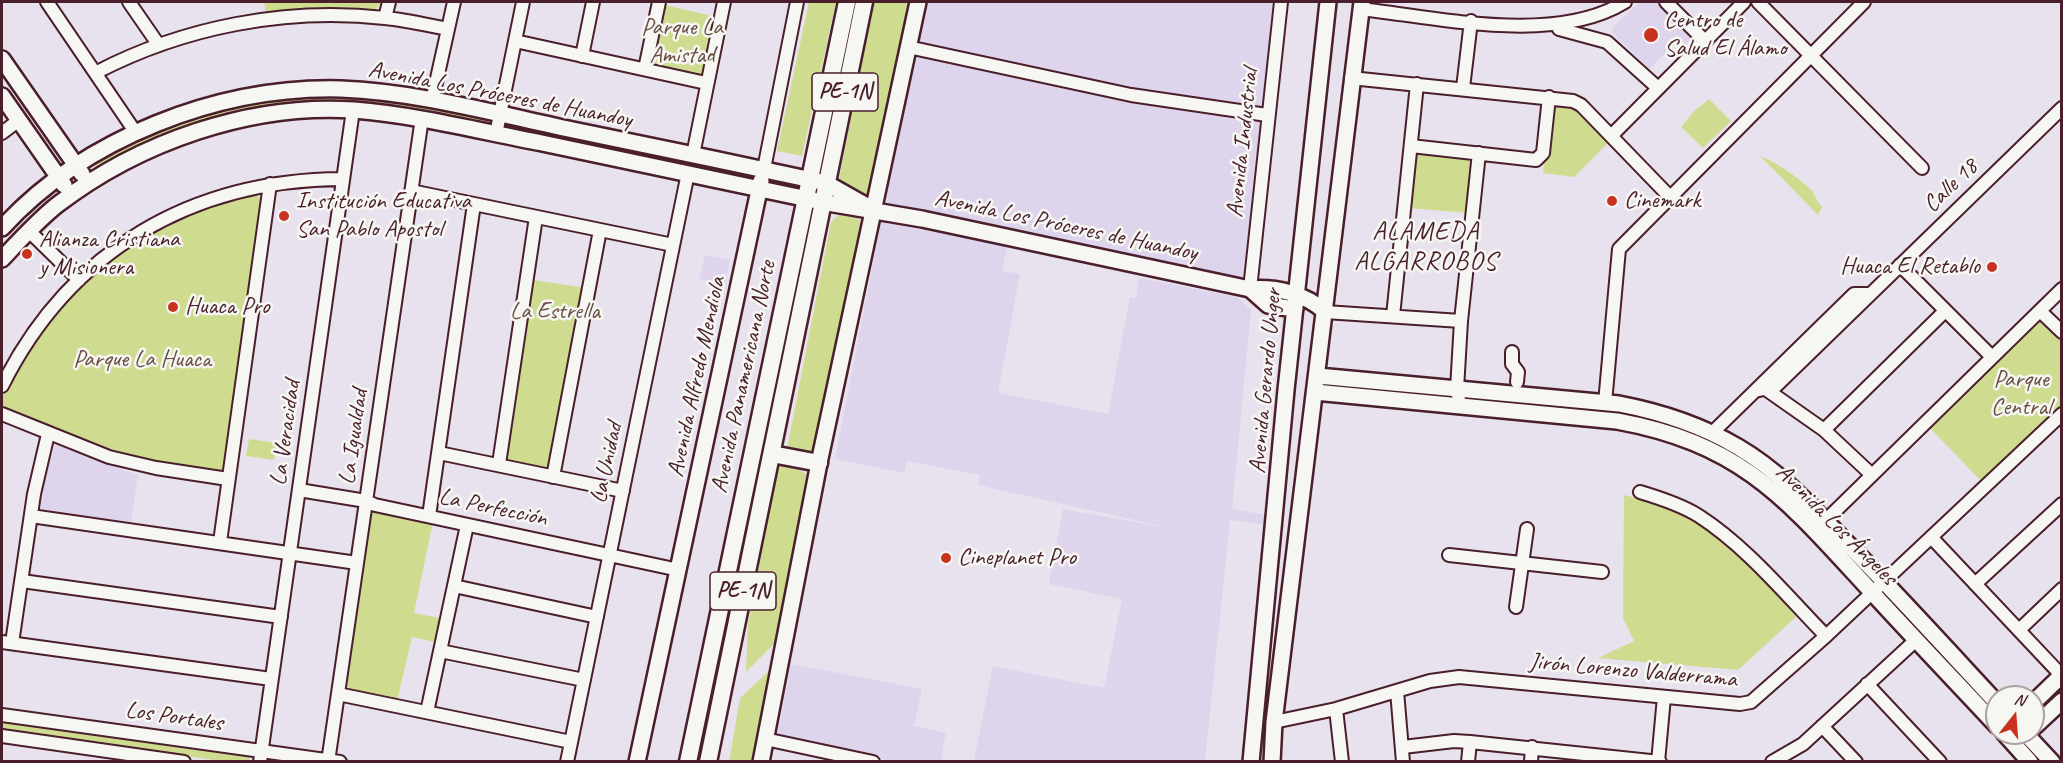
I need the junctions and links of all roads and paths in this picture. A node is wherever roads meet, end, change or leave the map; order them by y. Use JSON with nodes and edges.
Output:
{"nodes":[{"id":1,"x":47,"y":2,"type":"edge"},
{"id":2,"x":129,"y":2,"type":"edge"},
{"id":3,"x":388,"y":2,"type":"edge"},
{"id":4,"x":453,"y":2,"type":"edge"},
{"id":5,"x":523,"y":2,"type":"edge"},
{"id":6,"x":593,"y":2,"type":"edge"},
{"id":7,"x":658,"y":2,"type":"edge"},
{"id":8,"x":724,"y":2,"type":"edge"},
{"id":9,"x":797,"y":2,"type":"edge"},
{"id":10,"x":848,"y":2,"type":"edge"},
{"id":11,"x":864,"y":2,"type":"edge"},
{"id":12,"x":918,"y":2,"type":"edge"},
{"id":13,"x":1281,"y":2,"type":"edge"},
{"id":14,"x":1328,"y":2,"type":"edge"},
{"id":15,"x":1625,"y":2,"type":"edge"},
{"id":16,"x":1666,"y":2,"type":"edge"},
{"id":17,"x":1744,"y":2,"type":"edge"},
{"id":18,"x":1758,"y":2,"type":"edge"},
{"id":19,"x":1864,"y":2,"type":"edge"},
{"id":20,"x":1361,"y":5,"type":"edge"},
{"id":21,"x":1610,"y":11,"type":"junction"},
{"id":22,"x":385,"y":18,"type":"junction"},
{"id":23,"x":1471,"y":21,"type":"junction"},
{"id":24,"x":1541,"y":27,"type":"junction"},
{"id":25,"x":448,"y":29,"type":"junction"},
{"id":26,"x":515,"y":41,"type":"junction"},
{"id":27,"x":1705,"y":41,"type":"junction"},
{"id":28,"x":1607,"y":42,"type":"junction"},
{"id":29,"x":158,"y":44,"type":"junction"},
{"id":30,"x":908,"y":47,"type":"junction"},
{"id":31,"x":582,"y":56,"type":"junction"},
{"id":32,"x":1810,"y":56,"type":"junction"},
{"id":33,"x":2,"y":59,"type":"edge"},
{"id":34,"x":645,"y":69,"type":"junction"},
{"id":35,"x":97,"y":72,"type":"junction"},
{"id":36,"x":1351,"y":78,"type":"junction"},
{"id":37,"x":706,"y":83,"type":"junction"},
{"id":38,"x":1417,"y":84,"type":"junction"},
{"id":39,"x":1462,"y":88,"type":"junction"},
{"id":40,"x":1658,"y":88,"type":"junction"},
{"id":41,"x":2,"y":96,"type":"edge"},
{"id":42,"x":1549,"y":97,"type":"junction"},
{"id":43,"x":432,"y":101,"type":"junction"},
{"id":44,"x":2061,"y":108,"type":"edge"},
{"id":45,"x":353,"y":110,"type":"junction"},
{"id":46,"x":500,"y":114,"type":"junction"},
{"id":47,"x":1267,"y":115,"type":"junction"},
{"id":48,"x":422,"y":118,"type":"junction"},
{"id":49,"x":18,"y":120,"type":"junction"},
{"id":50,"x":2,"y":133,"type":"edge"},
{"id":51,"x":136,"y":133,"type":"junction"},
{"id":52,"x":496,"y":134,"type":"junction"},
{"id":53,"x":1611,"y":136,"type":"junction"},
{"id":54,"x":1411,"y":146,"type":"junction"},
{"id":55,"x":1479,"y":153,"type":"junction"},
{"id":56,"x":693,"y":155,"type":"junction"},
{"id":57,"x":77,"y":166,"type":"junction"},
{"id":58,"x":1922,"y":168,"type":"dead end"},
{"id":59,"x":764,"y":169,"type":"junction"},
{"id":60,"x":688,"y":174,"type":"junction"},
{"id":61,"x":59,"y":178,"type":"junction"},
{"id":62,"x":342,"y":179,"type":"junction"},
{"id":63,"x":818,"y":181,"type":"junction"},
{"id":64,"x":89,"y":184,"type":"junction"},
{"id":65,"x":270,"y":184,"type":"junction"},
{"id":66,"x":760,"y":189,"type":"junction"},
{"id":67,"x":411,"y":191,"type":"junction"},
{"id":68,"x":71,"y":195,"type":"junction"},
{"id":69,"x":1670,"y":197,"type":"junction"},
{"id":70,"x":814,"y":201,"type":"junction"},
{"id":71,"x":474,"y":204,"type":"junction"},
{"id":72,"x":873,"y":210,"type":"junction"},
{"id":73,"x":536,"y":217,"type":"junction"},
{"id":74,"x":2,"y":228,"type":"edge"},
{"id":75,"x":600,"y":230,"type":"junction"},
{"id":76,"x":29,"y":231,"type":"junction"},
{"id":77,"x":673,"y":245,"type":"junction"},
{"id":78,"x":2,"y":259,"type":"edge"},
{"id":79,"x":1900,"y":265,"type":"junction"},
{"id":80,"x":79,"y":280,"type":"junction"},
{"id":81,"x":1250,"y":289,"type":"junction"},
{"id":82,"x":2061,"y":290,"type":"edge"},
{"id":83,"x":1294,"y":299,"type":"junction"},
{"id":84,"x":1945,"y":310,"type":"junction"},
{"id":85,"x":2040,"y":311,"type":"junction"},
{"id":86,"x":1325,"y":312,"type":"junction"},
{"id":87,"x":1393,"y":316,"type":"junction"},
{"id":88,"x":1461,"y":321,"type":"junction"},
{"id":89,"x":2061,"y":332,"type":"edge"},
{"id":90,"x":1512,"y":352,"type":"dead end"},
{"id":91,"x":1992,"y":357,"type":"junction"},
{"id":92,"x":1318,"y":376,"type":"junction"},
{"id":93,"x":1377,"y":381,"type":"junction"},
{"id":94,"x":1517,"y":382,"type":"dead end"},
{"id":95,"x":2,"y":386,"type":"edge"},
{"id":96,"x":1456,"y":388,"type":"junction"},
{"id":97,"x":1761,"y":390,"type":"junction"},
{"id":98,"x":1315,"y":392,"type":"junction"},
{"id":99,"x":1375,"y":398,"type":"junction"},
{"id":100,"x":1612,"y":404,"type":"junction"},
{"id":101,"x":1460,"y":406,"type":"junction"},
{"id":102,"x":2,"y":414,"type":"edge"},
{"id":103,"x":2061,"y":414,"type":"edge"},
{"id":104,"x":1617,"y":421,"type":"junction"},
{"id":105,"x":1824,"y":430,"type":"junction"},
{"id":106,"x":1712,"y":433,"type":"junction"},
{"id":107,"x":48,"y":434,"type":"junction"},
{"id":108,"x":439,"y":453,"type":"junction"},
{"id":109,"x":772,"y":454,"type":"junction"},
{"id":110,"x":499,"y":464,"type":"junction"},
{"id":111,"x":819,"y":464,"type":"junction"},
{"id":112,"x":1872,"y":475,"type":"junction"},
{"id":113,"x":553,"y":477,"type":"junction"},
{"id":114,"x":228,"y":479,"type":"junction"},
{"id":115,"x":299,"y":490,"type":"junction"},
{"id":116,"x":623,"y":491,"type":"junction"},
{"id":117,"x":1640,"y":492,"type":"dead end"},
{"id":118,"x":366,"y":501,"type":"junction"},
{"id":119,"x":2061,"y":504,"type":"edge"},
{"id":120,"x":31,"y":516,"type":"junction"},
{"id":121,"x":429,"y":516,"type":"junction"},
{"id":122,"x":467,"y":525,"type":"junction"},
{"id":123,"x":1820,"y":526,"type":"junction"},
{"id":124,"x":1527,"y":529,"type":"dead end"},
{"id":125,"x":1931,"y":537,"type":"junction"},
{"id":126,"x":220,"y":542,"type":"junction"},
{"id":127,"x":290,"y":553,"type":"junction"},
{"id":128,"x":610,"y":554,"type":"junction"},
{"id":129,"x":1449,"y":555,"type":"dead end"},
{"id":130,"x":357,"y":563,"type":"junction"},
{"id":131,"x":1522,"y":563,"type":"junction"},
{"id":132,"x":679,"y":570,"type":"junction"},
{"id":133,"x":1602,"y":572,"type":"dead end"},
{"id":134,"x":22,"y":581,"type":"junction"},
{"id":135,"x":1884,"y":581,"type":"junction"},
{"id":136,"x":1975,"y":584,"type":"junction"},
{"id":137,"x":454,"y":586,"type":"junction"},
{"id":138,"x":2061,"y":589,"type":"edge"},
{"id":139,"x":1872,"y":592,"type":"junction"},
{"id":140,"x":1516,"y":607,"type":"dead end"},
{"id":141,"x":597,"y":616,"type":"junction"},
{"id":142,"x":280,"y":617,"type":"junction"},
{"id":143,"x":2019,"y":630,"type":"junction"},
{"id":144,"x":1826,"y":636,"type":"junction"},
{"id":145,"x":1916,"y":640,"type":"junction"},
{"id":146,"x":7,"y":643,"type":"edge"},
{"id":147,"x":440,"y":651,"type":"junction"},
{"id":148,"x":2061,"y":675,"type":"edge"},
{"id":149,"x":271,"y":679,"type":"junction"},
{"id":150,"x":584,"y":680,"type":"junction"},
{"id":151,"x":1867,"y":684,"type":"junction"},
{"id":152,"x":1985,"y":690,"type":"edge"},
{"id":153,"x":2045,"y":690,"type":"edge"},
{"id":154,"x":1397,"y":691,"type":"junction"},
{"id":155,"x":338,"y":694,"type":"junction"},
{"id":156,"x":1664,"y":698,"type":"junction"},
{"id":157,"x":2061,"y":701,"type":"edge"},
{"id":158,"x":1336,"y":709,"type":"junction"},
{"id":159,"x":428,"y":712,"type":"junction"},
{"id":160,"x":1985,"y":713,"type":"edge"},
{"id":161,"x":2,"y":715,"type":"edge"},
{"id":162,"x":698,"y":715,"type":"junction"},
{"id":163,"x":2045,"y":716,"type":"edge"},
{"id":164,"x":1256,"y":720,"type":"junction"},
{"id":165,"x":1274,"y":722,"type":"junction"},
{"id":166,"x":1822,"y":726,"type":"junction"},
{"id":167,"x":714,"y":728,"type":"junction"},
{"id":168,"x":2,"y":736,"type":"edge"},
{"id":169,"x":765,"y":739,"type":"junction"},
{"id":170,"x":571,"y":742,"type":"junction"},
{"id":171,"x":1470,"y":742,"type":"junction"},
{"id":172,"x":2015,"y":745,"type":"edge"},
{"id":173,"x":2038,"y":745,"type":"edge"},
{"id":174,"x":1402,"y":747,"type":"junction"},
{"id":175,"x":1532,"y":747,"type":"junction"},
{"id":176,"x":260,"y":756,"type":"edge"},
{"id":177,"x":1595,"y":758,"type":"edge"},
{"id":178,"x":332,"y":761,"type":"edge"},
{"id":179,"x":1658,"y":761,"type":"edge"},
{"id":180,"x":184,"y":762,"type":"edge"},
{"id":181,"x":567,"y":762,"type":"edge"},
{"id":182,"x":637,"y":762,"type":"edge"},
{"id":183,"x":678,"y":762,"type":"edge"},
{"id":184,"x":688,"y":762,"type":"edge"},
{"id":185,"x":708,"y":762,"type":"edge"},
{"id":186,"x":718,"y":762,"type":"edge"},
{"id":187,"x":761,"y":762,"type":"edge"},
{"id":188,"x":873,"y":762,"type":"edge"},
{"id":189,"x":1251,"y":762,"type":"edge"},
{"id":190,"x":1272,"y":762,"type":"edge"},
{"id":191,"x":1342,"y":762,"type":"edge"},
{"id":192,"x":1403,"y":762,"type":"edge"},
{"id":193,"x":1468,"y":762,"type":"edge"},
{"id":194,"x":1531,"y":762,"type":"edge"},
{"id":195,"x":1772,"y":762,"type":"edge"},
{"id":196,"x":1856,"y":762,"type":"edge"},
{"id":197,"x":1940,"y":762,"type":"edge"},
{"id":198,"x":2030,"y":762,"type":"edge"},
{"id":199,"x":2052,"y":762,"type":"edge"}],
"edges":[{"from":1,"to":35,"type":"street"},
{"from":2,"to":29,"type":"street"},
{"from":3,"to":22,"type":"street"},
{"from":4,"to":25,"type":"street"},
{"from":5,"to":26,"type":"street"},
{"from":6,"to":31,"type":"street"},
{"from":7,"to":34,"type":"street"},
{"from":8,"to":37,"type":"street"},
{"from":9,"to":59,"type":"street","name":"Avenida Alfredo Mendiola"},
{"from":10,"to":63,"type":"highway","name":"Avenida Panamericana Norte","number":"PE-1N"},
{"from":11,"to":63,"type":"highway","name":"Avenida Panamericana Norte","number":"PE-1N"},
{"from":12,"to":30,"type":"main road"},
{"from":13,"to":47,"type":"street","name":"Avenida Industrial"},
{"from":14,"to":83,"type":"main road","name":"Avenida Gerardo Unger"},
{"from":15,"to":21,"type":"street"},
{"from":16,"to":27,"type":"street"},
{"from":17,"to":27,"type":"street"},
{"from":18,"to":32,"type":"street"},
{"from":19,"to":32,"type":"street"},
{"from":20,"to":23,"type":"street"},
{"from":20,"to":36,"type":"main road","name":"Avenida Gerardo Unger"},
{"from":21,"to":24,"type":"street"},
{"from":21,"to":28,"type":"street"},
{"from":22,"to":25,"type":"street"},
{"from":22,"to":29,"type":"street"},
{"from":23,"to":24,"type":"street"},
{"from":23,"to":39,"type":"street"},
{"from":24,"to":28,"type":"street"},
{"from":25,"to":43,"type":"street"},
{"from":26,"to":31,"type":"street"},
{"from":26,"to":46,"type":"street"},
{"from":27,"to":40,"type":"street"},
{"from":28,"to":40,"type":"street"},
{"from":29,"to":35,"type":"street"},
{"from":30,"to":47,"type":"street"},
{"from":30,"to":72,"type":"main road"},
{"from":31,"to":34,"type":"street"},
{"from":32,"to":58,"type":"street"},
{"from":32,"to":69,"type":"street"},
{"from":33,"to":57,"type":"main road"},
{"from":34,"to":37,"type":"street"},
{"from":35,"to":51,"type":"street"},
{"from":36,"to":38,"type":"street"},
{"from":36,"to":86,"type":"main road","name":"Avenida Gerardo Unger"},
{"from":37,"to":56,"type":"street"},
{"from":38,"to":39,"type":"street"},
{"from":38,"to":54,"type":"street"},
{"from":39,"to":42,"type":"street"},
{"from":40,"to":53,"type":"street"},
{"from":41,"to":49,"type":"main road"},
{"from":42,"to":53,"type":"street"},
{"from":42,"to":55,"type":"street"},
{"from":43,"to":46,"type":"main road","name":"Avenida Los Próceres de Huandoy"},
{"from":43,"to":51,"type":"main road","name":"Avenida Los Próceres de Huandoy"},
{"from":44,"to":79,"type":"street","name":"Calle 18"},
{"from":45,"to":48,"type":"main road","name":"Avenida Los Próceres de Huandoy"},
{"from":45,"to":62,"type":"street","name":"La Veracidad"},
{"from":45,"to":64,"type":"main road","name":"Avenida Los Próceres de Huandoy"},
{"from":46,"to":52,"type":"street"},
{"from":46,"to":56,"type":"main road","name":"Avenida Los Próceres de Huandoy"},
{"from":47,"to":81,"type":"street","name":"Avenida Industrial"},
{"from":48,"to":52,"type":"main road","name":"Avenida Los Próceres de Huandoy"},
{"from":48,"to":67,"type":"street","name":"La Igualdad"},
{"from":49,"to":50,"type":"street"},
{"from":49,"to":61,"type":"main road"},
{"from":51,"to":57,"type":"main road","name":"Avenida Los Próceres de Huandoy"},
{"from":52,"to":60,"type":"main road","name":"Avenida Los Próceres de Huandoy"},
{"from":53,"to":69,"type":"street"},
{"from":54,"to":55,"type":"street"},
{"from":54,"to":87,"type":"street"},
{"from":55,"to":88,"type":"street"},
{"from":56,"to":59,"type":"main road","name":"Avenida Los Próceres de Huandoy"},
{"from":57,"to":61,"type":"main road","name":"Avenida Los Próceres de Huandoy"},
{"from":57,"to":64,"type":"main road"},
{"from":59,"to":63,"type":"main road","name":"Avenida Los Próceres de Huandoy"},
{"from":59,"to":66,"type":"main road","name":"Avenida Alfredo Mendiola"},
{"from":60,"to":66,"type":"main road","name":"Avenida Los Próceres de Huandoy"},
{"from":60,"to":77,"type":"street","name":"La Unidad"},
{"from":61,"to":68,"type":"main road"},
{"from":61,"to":74,"type":"main road","name":"Avenida Los Próceres de Huandoy"},
{"from":62,"to":65,"type":"street"},
{"from":62,"to":115,"type":"street","name":"La Veracidad"},
{"from":63,"to":70,"type":"highway","name":"Avenida Panamericana Norte","number":"PE-1N"},
{"from":63,"to":72,"type":"main road","name":"Avenida Los Próceres de Huandoy"},
{"from":64,"to":68,"type":"main road","name":"Avenida Los Próceres de Huandoy"},
{"from":65,"to":80,"type":"street"},
{"from":65,"to":114,"type":"street"},
{"from":66,"to":70,"type":"main road","name":"Avenida Los Próceres de Huandoy"},
{"from":66,"to":132,"type":"main road","name":"Avenida Alfredo Mendiola"},
{"from":67,"to":71,"type":"street"},
{"from":67,"to":118,"type":"street","name":"La Igualdad"},
{"from":68,"to":76,"type":"main road","name":"Avenida Los Próceres de Huandoy"},
{"from":69,"to":100,"type":"street"},
{"from":70,"to":72,"type":"main road","name":"Avenida Los Próceres de Huandoy"},
{"from":70,"to":109,"type":"highway","name":"Avenida Panamericana Norte","number":"PE-1N"},
{"from":70,"to":162,"type":"highway","name":"Avenida Panamericana Norte","number":"PE-1N"},
{"from":71,"to":73,"type":"street"},
{"from":71,"to":108,"type":"street"},
{"from":72,"to":81,"type":"main road","name":"Avenida Los Próceres de Huandoy"},
{"from":72,"to":111,"type":"main road"},
{"from":73,"to":75,"type":"street"},
{"from":73,"to":110,"type":"street"},
{"from":75,"to":77,"type":"street"},
{"from":75,"to":113,"type":"street"},
{"from":76,"to":78,"type":"main road","name":"Avenida Los Próceres de Huandoy"},
{"from":76,"to":80,"type":"street"},
{"from":77,"to":116,"type":"street","name":"La Unidad"},
{"from":79,"to":84,"type":"street"},
{"from":79,"to":97,"type":"street","name":"Calle 18"},
{"from":80,"to":95,"type":"street"},
{"from":81,"to":83,"type":"main road","name":"Avenida Los Próceres de Huandoy"},
{"from":82,"to":85,"type":"street"},
{"from":83,"to":86,"type":"main road","name":"Avenida Los Próceres de Huandoy"},
{"from":83,"to":164,"type":"main road","name":"Avenida Gerardo Unger"},
{"from":84,"to":91,"type":"street"},
{"from":84,"to":105,"type":"street"},
{"from":85,"to":89,"type":"street"},
{"from":85,"to":91,"type":"street"},
{"from":86,"to":87,"type":"street"},
{"from":86,"to":92,"type":"main road","name":"Avenida Gerardo Unger"},
{"from":87,"to":88,"type":"street"},
{"from":88,"to":96,"type":"street"},
{"from":90,"to":94,"type":"street"},
{"from":91,"to":112,"type":"street"},
{"from":92,"to":93,"type":"main road","name":"Avenida Los Ángeles"},
{"from":92,"to":98,"type":"main road","name":"Avenida Gerardo Unger"},
{"from":93,"to":96,"type":"main road","name":"Avenida Los Ángeles"},
{"from":93,"to":99,"type":"main road"},
{"from":96,"to":100,"type":"main road","name":"Avenida Los Ángeles"},
{"from":96,"to":101,"type":"street"},
{"from":97,"to":105,"type":"street"},
{"from":97,"to":106,"type":"street","name":"Calle 18"},
{"from":98,"to":99,"type":"main road","name":"Avenida Los Ángeles"},
{"from":98,"to":165,"type":"main road","name":"Avenida Gerardo Unger"},
{"from":99,"to":101,"type":"main road","name":"Avenida Los Ángeles"},
{"from":100,"to":104,"type":"main road"},
{"from":100,"to":106,"type":"main road","name":"Avenida Los Ángeles"},
{"from":101,"to":104,"type":"main road","name":"Avenida Los Ángeles"},
{"from":102,"to":107,"type":"street"},
{"from":103,"to":125,"type":"street","name":"Jirón Lorenzo Valderrama"},
{"from":104,"to":123,"type":"main road","name":"Avenida Los Ángeles"},
{"from":105,"to":112,"type":"street"},
{"from":106,"to":123,"type":"main road","name":"Avenida Los Ángeles"},
{"from":107,"to":114,"type":"street"},
{"from":107,"to":120,"type":"street"},
{"from":108,"to":110,"type":"street"},
{"from":108,"to":121,"type":"street"},
{"from":109,"to":111,"type":"highway"},
{"from":109,"to":167,"type":"highway","name":"Avenida Panamericana Norte","number":"PE-1N"},
{"from":110,"to":113,"type":"street"},
{"from":111,"to":169,"type":"main road"},
{"from":112,"to":123,"type":"street"},
{"from":113,"to":116,"type":"street"},
{"from":114,"to":126,"type":"street"},
{"from":115,"to":118,"type":"street","name":"La Perfección"},
{"from":115,"to":127,"type":"street","name":"La Veracidad"},
{"from":116,"to":128,"type":"street","name":"La Unidad"},
{"from":117,"to":144,"type":"street"},
{"from":118,"to":121,"type":"street","name":"La Perfección"},
{"from":118,"to":130,"type":"street","name":"La Igualdad"},
{"from":119,"to":136,"type":"street"},
{"from":120,"to":126,"type":"street"},
{"from":120,"to":134,"type":"street"},
{"from":121,"to":122,"type":"street","name":"La Perfección"},
{"from":122,"to":128,"type":"street","name":"La Perfección"},
{"from":122,"to":137,"type":"street"},
{"from":123,"to":135,"type":"main road","name":"Avenida Los Ángeles"},
{"from":123,"to":139,"type":"main road","name":"Avenida Los Ángeles"},
{"from":124,"to":131,"type":"street"},
{"from":125,"to":135,"type":"street","name":"Jirón Lorenzo Valderrama"},
{"from":125,"to":136,"type":"street"},
{"from":126,"to":127,"type":"street"},
{"from":127,"to":130,"type":"street"},
{"from":127,"to":142,"type":"street","name":"La Veracidad"},
{"from":128,"to":132,"type":"street","name":"La Perfección"},
{"from":128,"to":141,"type":"street","name":"La Unidad"},
{"from":129,"to":131,"type":"street"},
{"from":130,"to":155,"type":"street","name":"La Igualdad"},
{"from":131,"to":133,"type":"street"},
{"from":131,"to":140,"type":"street"},
{"from":132,"to":182,"type":"main road","name":"Avenida Alfredo Mendiola"},
{"from":134,"to":142,"type":"street"},
{"from":134,"to":146,"type":"street"},
{"from":135,"to":139,"type":"street","name":"Jirón Lorenzo Valderrama"},
{"from":135,"to":152,"type":"main road","name":"Avenida Los Ángeles"},
{"from":136,"to":143,"type":"street"},
{"from":137,"to":141,"type":"street"},
{"from":137,"to":147,"type":"street"},
{"from":138,"to":143,"type":"street"},
{"from":139,"to":144,"type":"street","name":"Jirón Lorenzo Valderrama"},
{"from":139,"to":145,"type":"main road","name":"Avenida Los Ángeles"},
{"from":141,"to":150,"type":"street","name":"La Unidad"},
{"from":142,"to":149,"type":"street","name":"La Veracidad"},
{"from":143,"to":148,"type":"street"},
{"from":144,"to":156,"type":"street","name":"Jirón Lorenzo Valderrama"},
{"from":145,"to":151,"type":"street"},
{"from":145,"to":160,"type":"main road","name":"Avenida Los Ángeles"},
{"from":146,"to":149,"type":"street"},
{"from":147,"to":150,"type":"street"},
{"from":147,"to":159,"type":"street"},
{"from":148,"to":153,"type":"main road"},
{"from":149,"to":176,"type":"street","name":"La Veracidad"},
{"from":150,"to":170,"type":"street","name":"La Unidad"},
{"from":151,"to":166,"type":"street"},
{"from":151,"to":197,"type":"street"},
{"from":154,"to":156,"type":"street","name":"Jirón Lorenzo Valderrama"},
{"from":154,"to":158,"type":"street","name":"Jirón Lorenzo Valderrama"},
{"from":154,"to":174,"type":"street"},
{"from":155,"to":159,"type":"street"},
{"from":155,"to":178,"type":"street","name":"La Igualdad"},
{"from":156,"to":179,"type":"street"},
{"from":157,"to":163,"type":"main road"},
{"from":158,"to":165,"type":"street","name":"Jirón Lorenzo Valderrama"},
{"from":158,"to":191,"type":"street"},
{"from":159,"to":170,"type":"street"},
{"from":161,"to":176,"type":"street","name":"Los Portales"},
{"from":162,"to":183,"type":"highway"},
{"from":162,"to":184,"type":"highway","name":"Avenida Panamericana Norte","number":"PE-1N"},
{"from":164,"to":189,"type":"main road"},
{"from":164,"to":190,"type":"main road","name":"Avenida Gerardo Unger"},
{"from":165,"to":190,"type":"main road","name":"Avenida Gerardo Unger"},
{"from":166,"to":195,"type":"street"},
{"from":166,"to":196,"type":"street"},
{"from":167,"to":185,"type":"highway","name":"Avenida Panamericana Norte","number":"PE-1N"},
{"from":167,"to":186,"type":"highway"},
{"from":168,"to":180,"type":"street","name":"Los Portales"},
{"from":169,"to":187,"type":"main road"},
{"from":169,"to":188,"type":"street"},
{"from":170,"to":181,"type":"street","name":"La Unidad"},
{"from":171,"to":174,"type":"street"},
{"from":171,"to":175,"type":"street"},
{"from":171,"to":193,"type":"street"},
{"from":172,"to":198,"type":"main road"},
{"from":173,"to":199,"type":"main road"},
{"from":174,"to":192,"type":"street"},
{"from":175,"to":177,"type":"street"},
{"from":175,"to":194,"type":"street"},
{"from":176,"to":178,"type":"street","name":"Los Portales"},
{"from":177,"to":179,"type":"street"}]}
